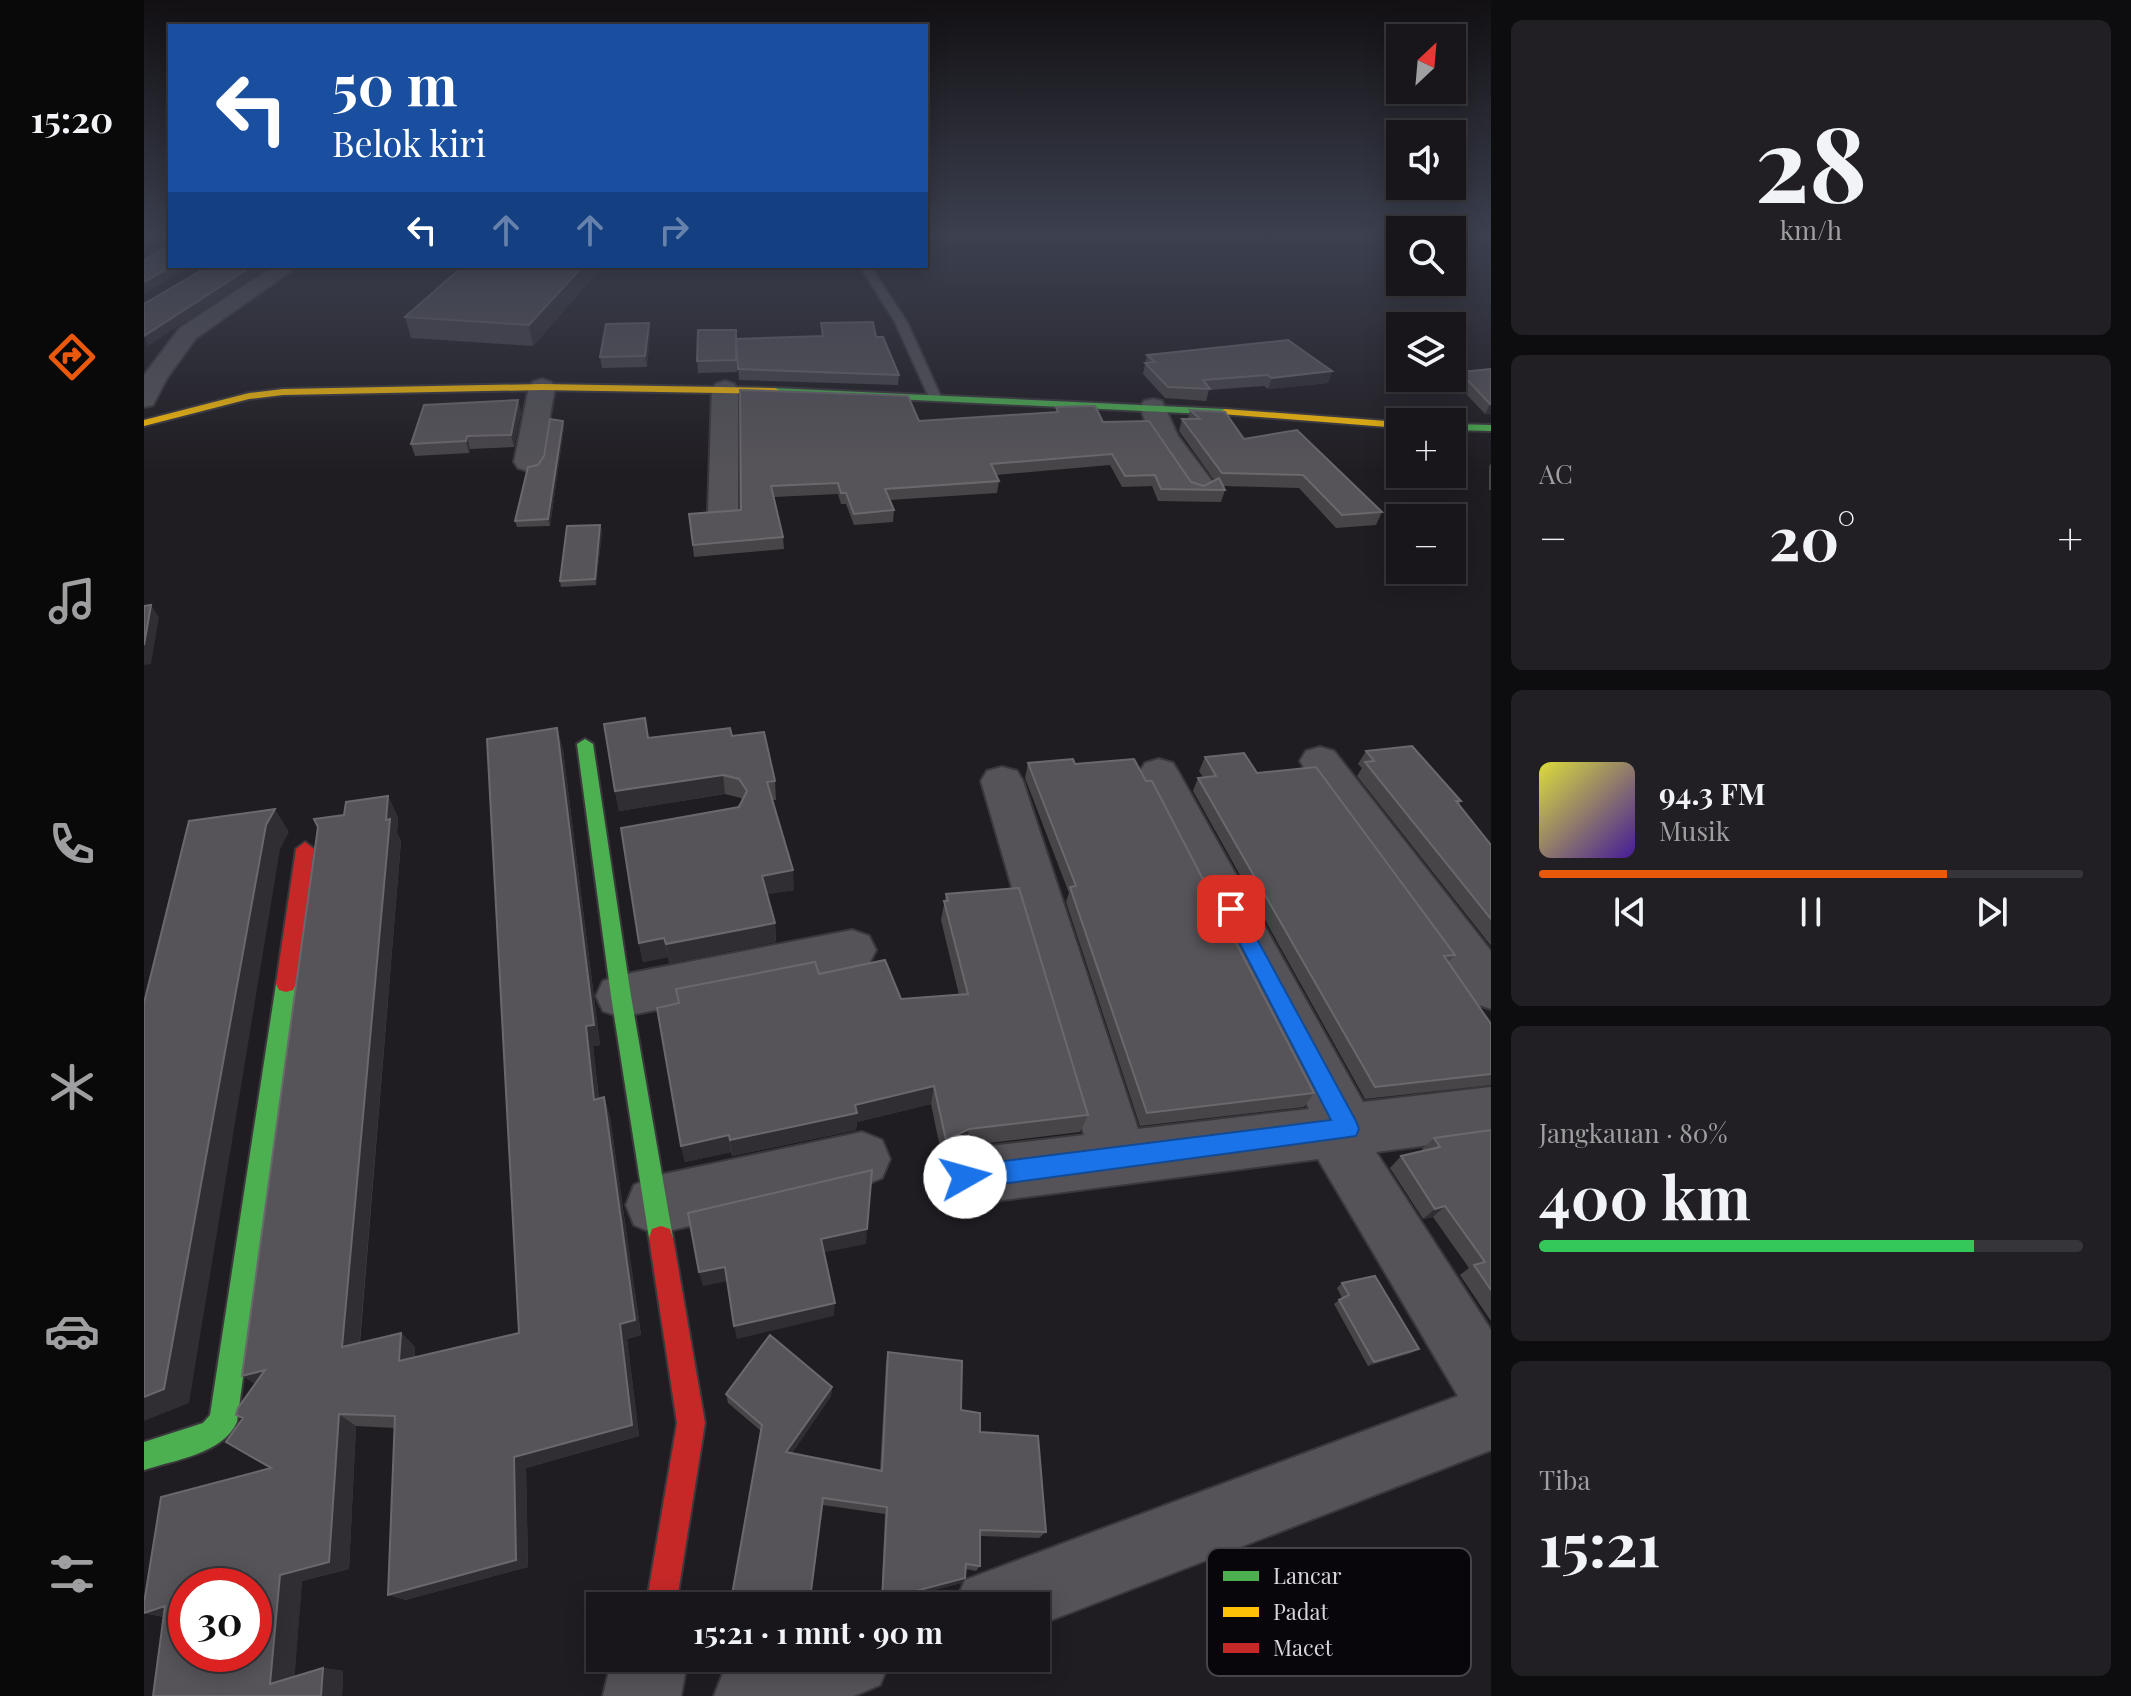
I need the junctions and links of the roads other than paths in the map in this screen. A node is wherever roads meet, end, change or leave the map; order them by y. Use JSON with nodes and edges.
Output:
{"nodes":[{"id":1,"x":218,"y":313,"type":"edge"},
{"id":2,"x":895,"y":313,"type":"edge"},
{"id":3,"x":144,"y":355,"type":"edge"},
{"id":4,"x":170,"y":356,"type":"junction"},
{"id":5,"x":542,"y":387,"type":"junction"},
{"id":6,"x":725,"y":389,"type":"junction"},
{"id":7,"x":935,"y":397,"type":"junction"},
{"id":8,"x":144,"y":399,"type":"edge"},
{"id":9,"x":1153,"y":407,"type":"junction"},
{"id":10,"x":144,"y":423,"type":"edge"},
{"id":11,"x":1386,"y":425,"type":"edge"},
{"id":12,"x":1466,"y":427,"type":"edge"},
{"id":13,"x":1491,"y":428,"type":"edge"},
{"id":14,"x":528,"y":462,"type":"dead end"},
{"id":15,"x":1200,"y":485,"type":"edge"},
{"id":16,"x":723,"y":512,"type":"edge"},
{"id":17,"x":585,"y":744,"type":"dead end"},
{"id":18,"x":1320,"y":761,"type":"dead end"},
{"id":19,"x":1159,"y":773,"type":"dead end"},
{"id":20,"x":1002,"y":781,"type":"dead end"},
{"id":21,"x":640,"y":826,"type":"edge"},
{"id":22,"x":597,"y":833,"type":"junction"},
{"id":23,"x":305,"y":849,"type":"dead end"},
{"id":24,"x":852,"y":950,"type":"dead end"},
{"id":25,"x":1491,"y":988,"type":"edge"},
{"id":26,"x":621,"y":996,"type":"junction"},
{"id":27,"x":1491,"y":1112,"type":"edge"},
{"id":28,"x":1339,"y":1129,"type":"junction"},
{"id":29,"x":1119,"y":1158,"type":"junction"},
{"id":30,"x":862,"y":1159,"type":"dead end"},
{"id":31,"x":965,"y":1177,"type":"dead end"},
{"id":32,"x":655,"y":1205,"type":"junction"},
{"id":33,"x":1491,"y":1389,"type":"edge"},
{"id":34,"x":1491,"y":1417,"type":"edge"},
{"id":35,"x":144,"y":1456,"type":"edge"},
{"id":36,"x":663,"y":1592,"type":"edge"},
{"id":37,"x":1028,"y":1592,"type":"edge"},
{"id":38,"x":647,"y":1672,"type":"edge"},
{"id":39,"x":816,"y":1672,"type":"edge"},
{"id":40,"x":642,"y":1696,"type":"edge"},
{"id":41,"x":753,"y":1696,"type":"edge"}],
"edges":[{"from":1,"to":4,"type":"street"},
{"from":2,"to":7,"type":"lane"},
{"from":3,"to":4,"type":"street"},
{"from":4,"to":8,"type":"street"},
{"from":5,"to":6,"type":"street"},
{"from":5,"to":10,"type":"street"},
{"from":5,"to":14,"type":"street"},
{"from":6,"to":7,"type":"street"},
{"from":6,"to":16,"type":"street"},
{"from":7,"to":9,"type":"street"},
{"from":9,"to":11,"type":"street"},
{"from":9,"to":15,"type":"street"},
{"from":12,"to":13,"type":"street"},
{"from":17,"to":22,"type":"street"},
{"from":18,"to":25,"type":"street"},
{"from":19,"to":28,"type":"street"},
{"from":20,"to":29,"type":"street"},
{"from":21,"to":22,"type":"street"},
{"from":22,"to":26,"type":"street"},
{"from":23,"to":35,"type":"street"},
{"from":24,"to":26,"type":"street"},
{"from":26,"to":32,"type":"street"},
{"from":27,"to":28,"type":"street"},
{"from":28,"to":29,"type":"street"},
{"from":28,"to":33,"type":"street"},
{"from":29,"to":31,"type":"street"},
{"from":30,"to":32,"type":"street"},
{"from":32,"to":36,"type":"street"},
{"from":34,"to":37,"type":"street"},
{"from":38,"to":40,"type":"street"},
{"from":39,"to":41,"type":"street"}]}
